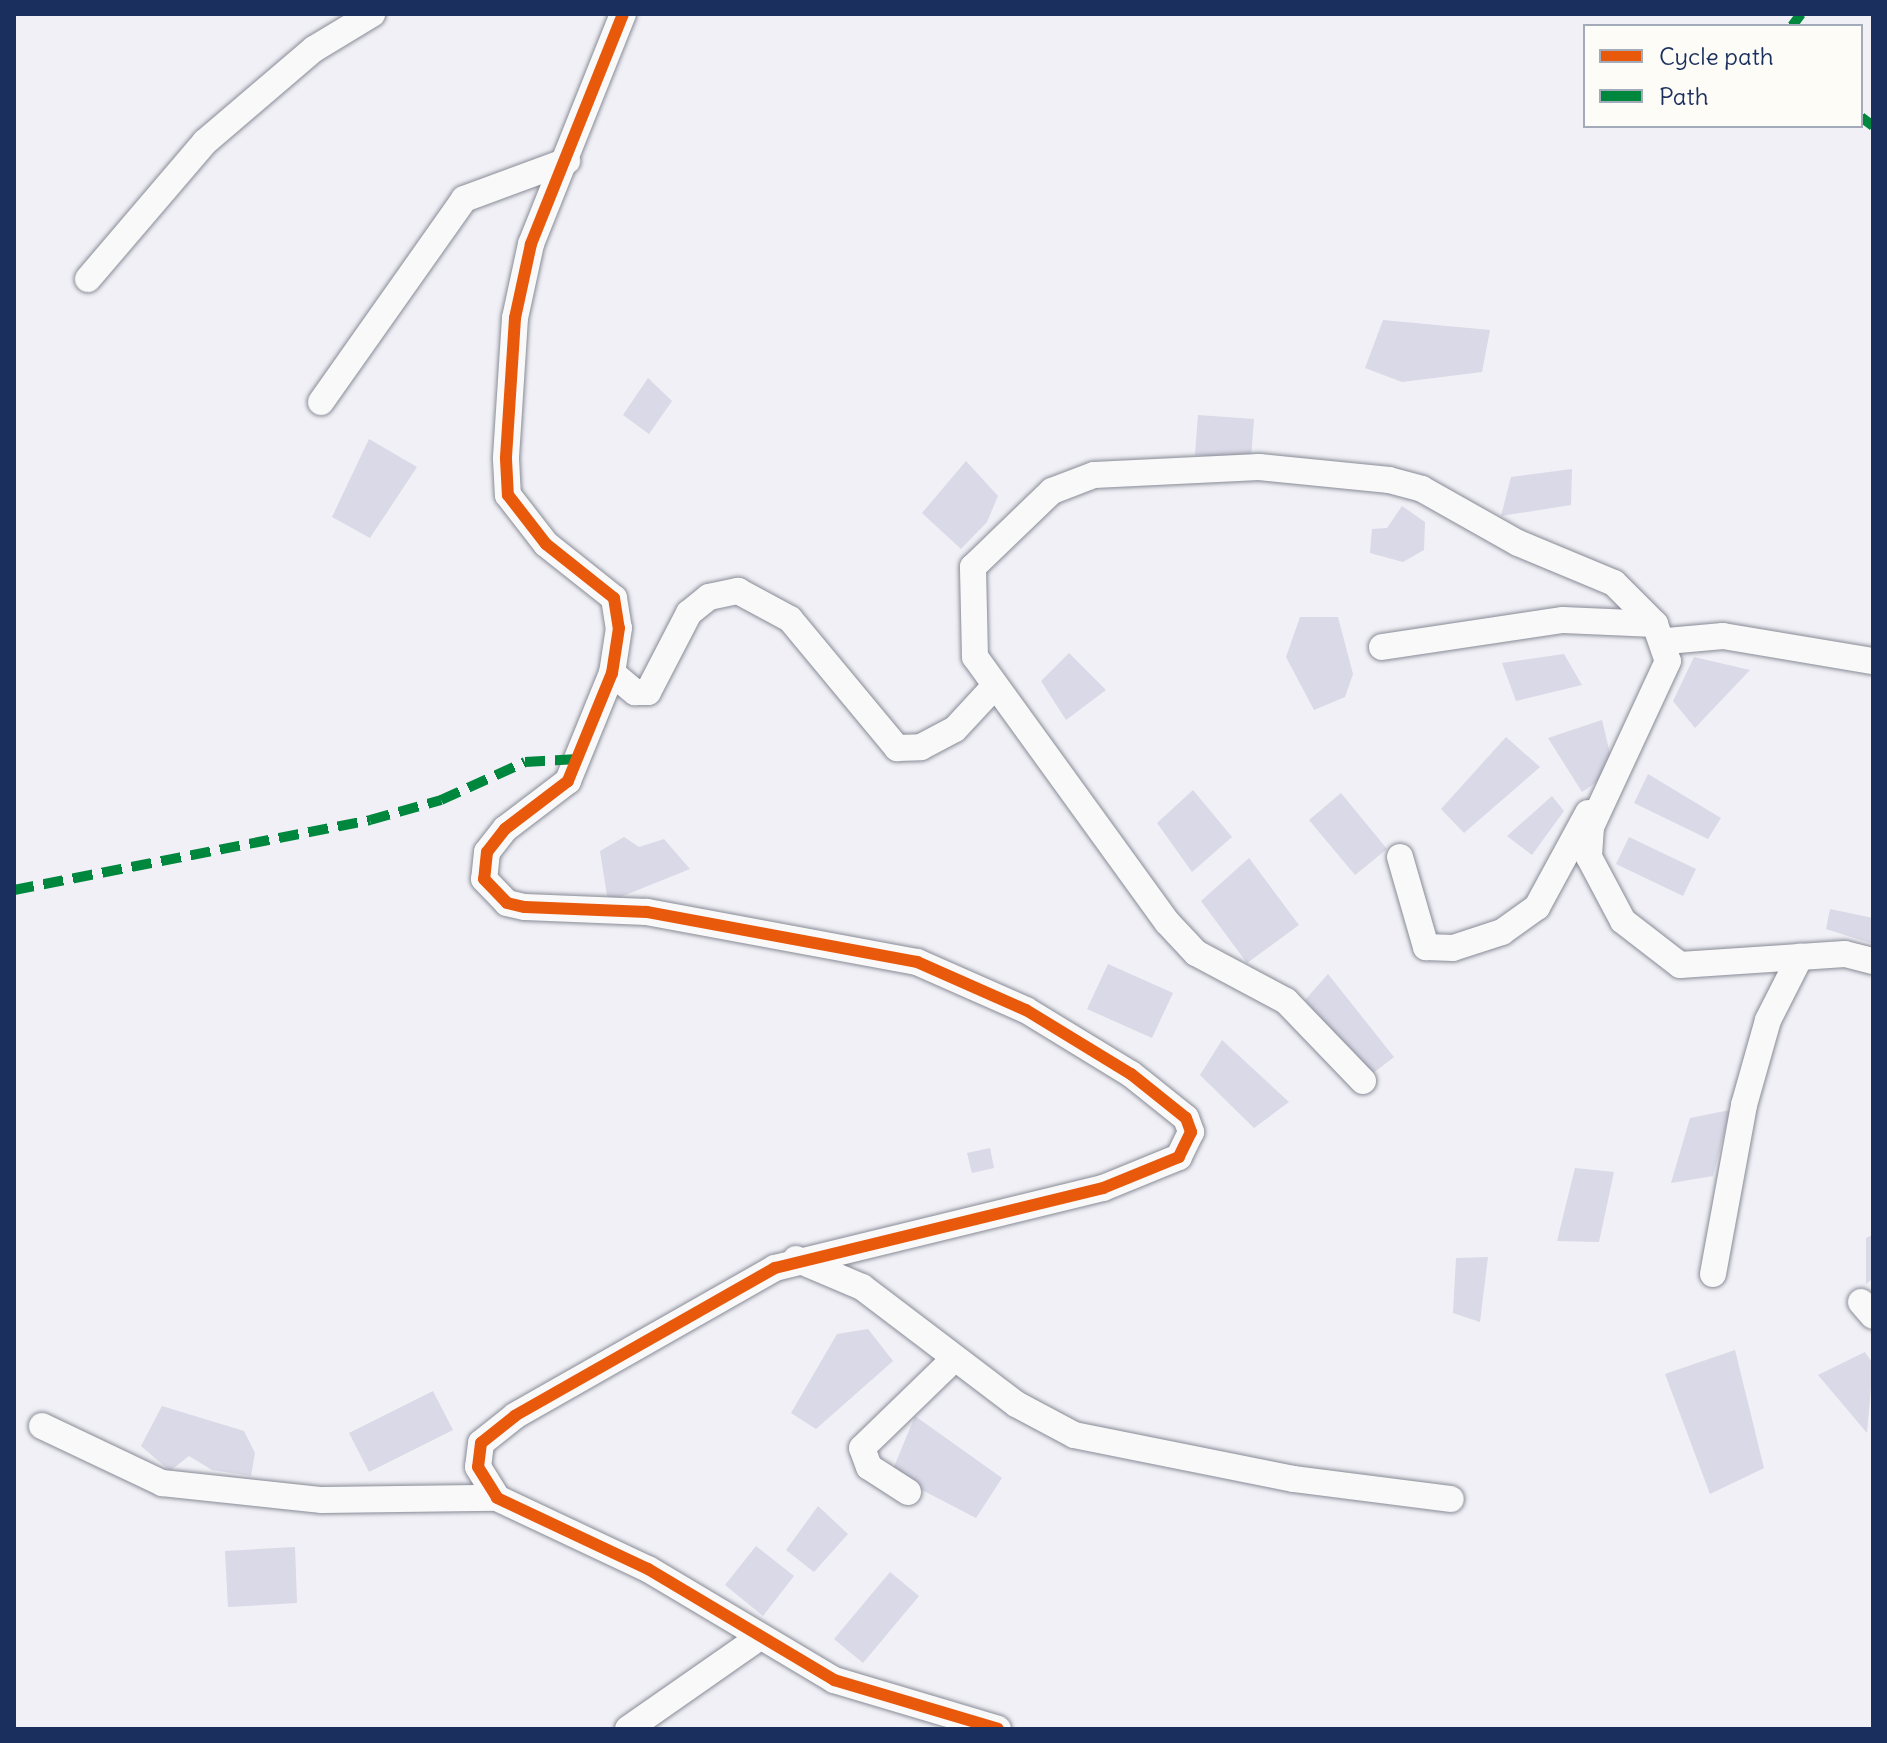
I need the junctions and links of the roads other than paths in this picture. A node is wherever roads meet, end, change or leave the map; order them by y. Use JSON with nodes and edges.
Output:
{"nodes":[{"id":1,"x":372,"y":14,"type":"edge"},
{"id":2,"x":623,"y":14,"type":"edge"},
{"id":3,"x":567,"y":161,"type":"junction"},
{"id":4,"x":88,"y":279,"type":"dead end"},
{"id":5,"x":321,"y":402,"type":"dead end"},
{"id":6,"x":1661,"y":632,"type":"junction"},
{"id":7,"x":1382,"y":647,"type":"dead end"},
{"id":8,"x":1873,"y":661,"type":"edge"},
{"id":9,"x":612,"y":673,"type":"junction"},
{"id":10,"x":992,"y":689,"type":"junction"},
{"id":11,"x":1604,"y":790,"type":"junction"},
{"id":12,"x":1400,"y":857,"type":"dead end"},
{"id":13,"x":1800,"y":957,"type":"junction"},
{"id":14,"x":1873,"y":961,"type":"edge"},
{"id":15,"x":1363,"y":1081,"type":"dead end"},
{"id":16,"x":796,"y":1259,"type":"junction"},
{"id":17,"x":1713,"y":1274,"type":"dead end"},
{"id":18,"x":955,"y":1358,"type":"junction"},
{"id":19,"x":42,"y":1426,"type":"dead end"},
{"id":20,"x":908,"y":1492,"type":"dead end"},
{"id":21,"x":497,"y":1498,"type":"junction"},
{"id":22,"x":1451,"y":1499,"type":"dead end"},
{"id":23,"x":760,"y":1637,"type":"junction"},
{"id":24,"x":628,"y":1729,"type":"edge"},
{"id":25,"x":998,"y":1729,"type":"edge"}],
"edges":[{"from":1,"to":4,"type":"street"},
{"from":2,"to":3,"type":"street"},
{"from":3,"to":5,"type":"street"},
{"from":3,"to":9,"type":"street"},
{"from":6,"to":7,"type":"street"},
{"from":6,"to":8,"type":"street"},
{"from":6,"to":10,"type":"street"},
{"from":6,"to":11,"type":"street"},
{"from":9,"to":10,"type":"street"},
{"from":9,"to":16,"type":"street"},
{"from":10,"to":15,"type":"street"},
{"from":11,"to":12,"type":"street"},
{"from":11,"to":13,"type":"street"},
{"from":13,"to":14,"type":"street"},
{"from":13,"to":17,"type":"street"},
{"from":16,"to":18,"type":"street"},
{"from":16,"to":21,"type":"street"},
{"from":18,"to":20,"type":"street"},
{"from":18,"to":22,"type":"street"},
{"from":19,"to":21,"type":"street"},
{"from":21,"to":23,"type":"street"},
{"from":23,"to":24,"type":"street"},
{"from":23,"to":25,"type":"street"}]}
